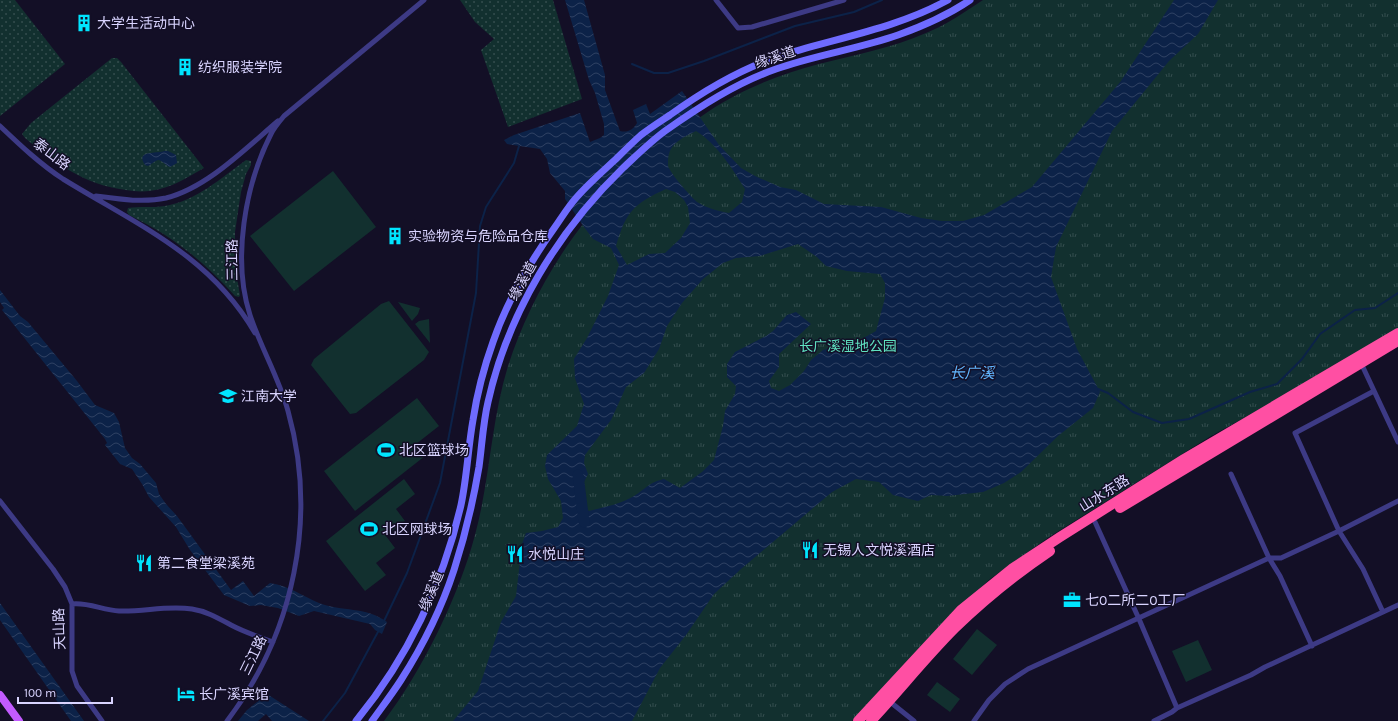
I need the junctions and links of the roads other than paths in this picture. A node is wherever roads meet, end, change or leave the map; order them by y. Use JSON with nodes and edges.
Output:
{"nodes":[{"id":1,"x":424,"y":0,"type":"edge"},
{"id":2,"x":716,"y":0,"type":"edge"},
{"id":3,"x":844,"y":0,"type":"edge"},
{"id":4,"x":948,"y":0,"type":"edge"},
{"id":5,"x":970,"y":0,"type":"edge"},
{"id":6,"x":284,"y":116,"type":"junction"},
{"id":7,"x":0,"y":126,"type":"edge"},
{"id":8,"x":93,"y":196,"type":"junction"},
{"id":9,"x":1398,"y":333,"type":"edge"},
{"id":10,"x":1398,"y":341,"type":"edge"},
{"id":11,"x":262,"y":346,"type":"junction"},
{"id":12,"x":1361,"y":363,"type":"junction"},
{"id":13,"x":1374,"y":390,"type":"junction"},
{"id":14,"x":1398,"y":442,"type":"edge"},
{"id":15,"x":1231,"y":474,"type":"dead end"},
{"id":16,"x":0,"y":501,"type":"edge"},
{"id":17,"x":1398,"y":501,"type":"edge"},
{"id":18,"x":1095,"y":522,"type":"junction"},
{"id":19,"x":1339,"y":531,"type":"junction"},
{"id":20,"x":1269,"y":558,"type":"junction"},
{"id":21,"x":72,"y":604,"type":"junction"},
{"id":22,"x":1398,"y":605,"type":"edge"},
{"id":23,"x":1383,"y":612,"type":"junction"},
{"id":24,"x":1139,"y":618,"type":"junction"},
{"id":25,"x":273,"y":642,"type":"junction"},
{"id":26,"x":1312,"y":646,"type":"junction"},
{"id":27,"x":0,"y":694,"type":"edge"},
{"id":28,"x":889,"y":701,"type":"junction"},
{"id":29,"x":1177,"y":708,"type":"junction"},
{"id":30,"x":19,"y":721,"type":"edge"},
{"id":31,"x":102,"y":721,"type":"edge"},
{"id":32,"x":227,"y":721,"type":"edge"},
{"id":33,"x":356,"y":721,"type":"edge"},
{"id":34,"x":372,"y":721,"type":"edge"},
{"id":35,"x":858,"y":721,"type":"edge"},
{"id":36,"x":871,"y":721,"type":"edge"},
{"id":37,"x":914,"y":721,"type":"edge"},
{"id":38,"x":974,"y":721,"type":"edge"},
{"id":39,"x":1154,"y":721,"type":"edge"}],
"edges":[{"from":1,"to":6,"type":"street","name":"三江路"},
{"from":2,"to":3,"type":"street"},
{"from":4,"to":33,"type":"main road","name":"缘溪道"},
{"from":5,"to":34,"type":"main road","name":"缘溪道"},
{"from":6,"to":8,"type":"street"},
{"from":6,"to":11,"type":"street","name":"三江路"},
{"from":7,"to":8,"type":"street","name":"泰山路"},
{"from":8,"to":11,"type":"street","name":"泰山路"},
{"from":9,"to":35,"type":"highway","name":"山水东路"},
{"from":10,"to":12,"type":"highway","name":"山水东路"},
{"from":11,"to":25,"type":"street","name":"三江路"},
{"from":12,"to":13,"type":"street"},
{"from":12,"to":18,"type":"highway","name":"山水东路"},
{"from":13,"to":14,"type":"street"},
{"from":13,"to":19,"type":"street"},
{"from":15,"to":20,"type":"street"},
{"from":16,"to":21,"type":"street","name":"天山路"},
{"from":17,"to":19,"type":"street"},
{"from":18,"to":24,"type":"street"},
{"from":18,"to":28,"type":"highway","name":"山水东路"},
{"from":19,"to":20,"type":"street"},
{"from":19,"to":23,"type":"street"},
{"from":20,"to":24,"type":"street"},
{"from":20,"to":26,"type":"street"},
{"from":21,"to":25,"type":"street"},
{"from":21,"to":31,"type":"street","name":"天山路"},
{"from":22,"to":23,"type":"street"},
{"from":23,"to":26,"type":"street"},
{"from":24,"to":29,"type":"street"},
{"from":24,"to":38,"type":"street"},
{"from":25,"to":32,"type":"street","name":"三江路"},
{"from":26,"to":29,"type":"street"},
{"from":27,"to":30,"type":"main road"},
{"from":28,"to":36,"type":"highway","name":"山水东路"},
{"from":28,"to":37,"type":"street"},
{"from":29,"to":39,"type":"street"}]}
